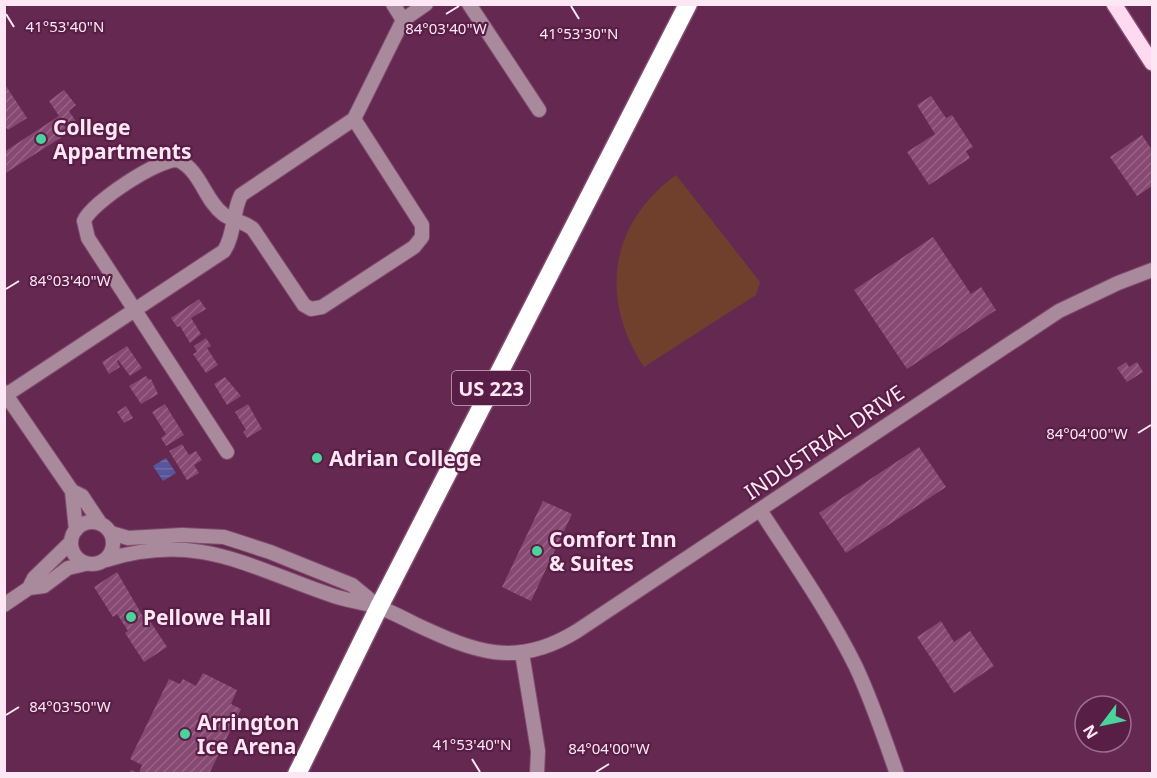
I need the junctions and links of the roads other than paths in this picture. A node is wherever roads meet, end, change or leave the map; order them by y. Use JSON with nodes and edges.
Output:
{"nodes":[{"id":1,"x":393,"y":4,"type":"edge"},
{"id":2,"x":426,"y":4,"type":"edge"},
{"id":3,"x":469,"y":4,"type":"edge"},
{"id":4,"x":688,"y":4,"type":"edge"},
{"id":5,"x":1114,"y":4,"type":"edge"},
{"id":6,"x":403,"y":20,"type":"junction"},
{"id":7,"x":1152,"y":63,"type":"edge"},
{"id":8,"x":539,"y":110,"type":"dead end"},
{"id":9,"x":354,"y":119,"type":"junction"},
{"id":10,"x":233,"y":218,"type":"junction"},
{"id":11,"x":1152,"y":270,"type":"edge"},
{"id":12,"x":135,"y":310,"type":"junction"},
{"id":13,"x":5,"y":393,"type":"edge"},
{"id":14,"x":227,"y":452,"type":"dead end"},
{"id":15,"x":72,"y":491,"type":"junction"},
{"id":16,"x":760,"y":510,"type":"junction"},
{"id":17,"x":106,"y":528,"type":"junction"},
{"id":18,"x":73,"y":536,"type":"junction"},
{"id":19,"x":106,"y":560,"type":"junction"},
{"id":20,"x":86,"y":564,"type":"junction"},
{"id":21,"x":29,"y":588,"type":"junction"},
{"id":22,"x":4,"y":605,"type":"edge"},
{"id":23,"x":379,"y":607,"type":"junction"},
{"id":24,"x":522,"y":653,"type":"junction"},
{"id":25,"x":297,"y":774,"type":"edge"},
{"id":26,"x":537,"y":774,"type":"edge"},
{"id":27,"x":897,"y":774,"type":"edge"}],
"edges":[{"from":1,"to":6,"type":"street"},
{"from":2,"to":6,"type":"street"},
{"from":3,"to":8,"type":"street"},
{"from":4,"to":23,"type":"highway","number":"US 223"},
{"from":5,"to":7,"type":"main road"},
{"from":6,"to":9,"type":"street"},
{"from":9,"to":10,"type":"street"},
{"from":9,"to":10,"type":"street"},
{"from":10,"to":12,"type":"street"},
{"from":10,"to":12,"type":"street"},
{"from":11,"to":16,"type":"street","name":"INDUSTRIAL DRIVE"},
{"from":12,"to":13,"type":"street"},
{"from":12,"to":14,"type":"street"},
{"from":13,"to":15,"type":"street"},
{"from":15,"to":17,"type":"street"},
{"from":15,"to":18,"type":"street"},
{"from":16,"to":24,"type":"street","name":"INDUSTRIAL DRIVE"},
{"from":16,"to":27,"type":"street"},
{"from":17,"to":18,"type":"street"},
{"from":17,"to":19,"type":"street"},
{"from":17,"to":23,"type":"street"},
{"from":18,"to":20,"type":"street"},
{"from":18,"to":21,"type":"street"},
{"from":19,"to":20,"type":"street"},
{"from":19,"to":23,"type":"street"},
{"from":20,"to":21,"type":"street"},
{"from":21,"to":22,"type":"street"},
{"from":23,"to":24,"type":"street","name":"INDUSTRIAL DRIVE"},
{"from":23,"to":25,"type":"highway","number":"US 223"},
{"from":24,"to":26,"type":"street"}]}
